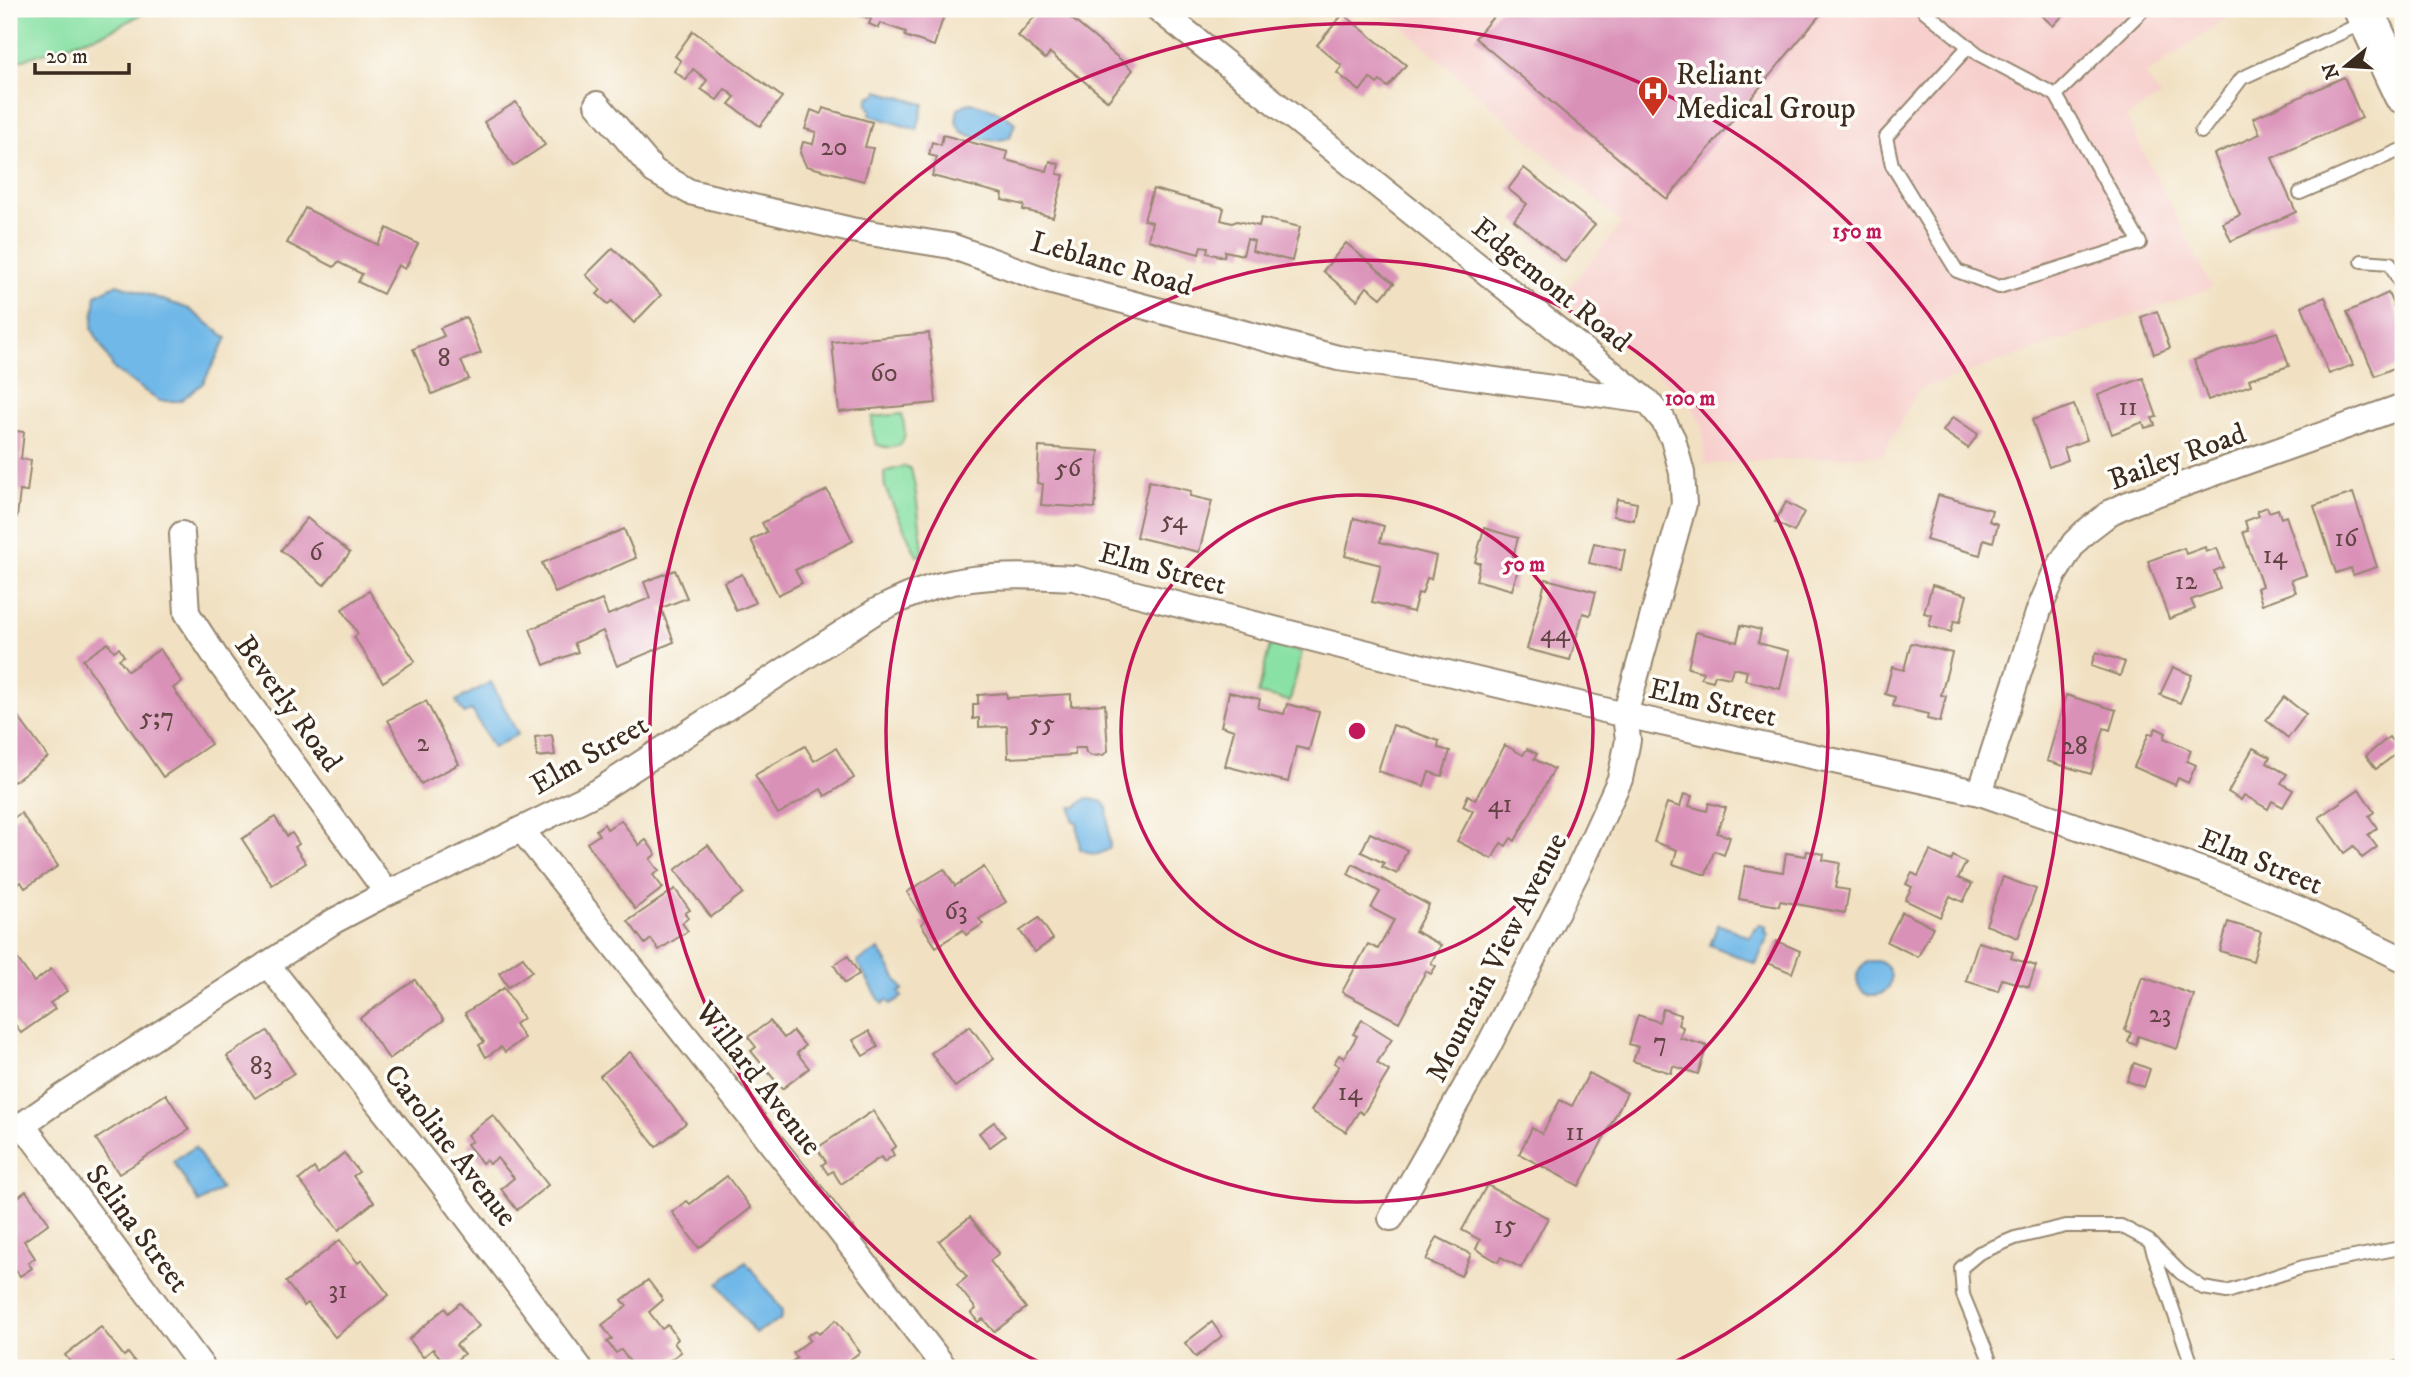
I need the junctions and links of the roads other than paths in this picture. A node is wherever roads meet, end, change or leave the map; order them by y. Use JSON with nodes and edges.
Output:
{"nodes":[{"id":1,"x":1158,"y":9,"type":"edge"},
{"id":2,"x":1922,"y":9,"type":"edge"},
{"id":3,"x":2144,"y":9,"type":"edge"},
{"id":4,"x":2366,"y":15,"type":"edge"},
{"id":5,"x":1969,"y":46,"type":"junction"},
{"id":6,"x":2403,"y":94,"type":"edge"},
{"id":7,"x":2056,"y":95,"type":"junction"},
{"id":8,"x":597,"y":104,"type":"dead end"},
{"id":9,"x":2201,"y":132,"type":"dead end"},
{"id":10,"x":2403,"y":149,"type":"edge"},
{"id":11,"x":2300,"y":193,"type":"dead end"},
{"id":12,"x":2361,"y":261,"type":"dead end"},
{"id":13,"x":2403,"y":289,"type":"edge"},
{"id":14,"x":1648,"y":401,"type":"junction"},
{"id":15,"x":2403,"y":406,"type":"edge"},
{"id":16,"x":181,"y":534,"type":"dead end"},
{"id":17,"x":1625,"y":715,"type":"junction"},
{"id":18,"x":1980,"y":793,"type":"junction"},
{"id":19,"x":521,"y":829,"type":"junction"},
{"id":20,"x":387,"y":892,"type":"junction"},
{"id":21,"x":2403,"y":959,"type":"edge"},
{"id":22,"x":267,"y":964,"type":"junction"},
{"id":23,"x":16,"y":1129,"type":"edge"},
{"id":24,"x":1391,"y":1218,"type":"dead end"},
{"id":25,"x":2150,"y":1241,"type":"junction"},
{"id":26,"x":2403,"y":1249,"type":"edge"},
{"id":27,"x":203,"y":1368,"type":"edge"},
{"id":28,"x":580,"y":1368,"type":"edge"},
{"id":29,"x":945,"y":1368,"type":"edge"},
{"id":30,"x":1993,"y":1368,"type":"edge"},
{"id":31,"x":2193,"y":1368,"type":"edge"}],
"edges":[{"from":1,"to":14,"type":"street","name":"Edgemont Road"},
{"from":2,"to":5,"type":"lane"},
{"from":3,"to":7,"type":"lane"},
{"from":4,"to":6,"type":"highway"},
{"from":4,"to":9,"type":"lane"},
{"from":5,"to":7,"type":"lane"},
{"from":5,"to":7,"type":"lane"},
{"from":8,"to":14,"type":"street","name":"Leblanc Road"},
{"from":10,"to":11,"type":"lane"},
{"from":12,"to":13,"type":"lane"},
{"from":14,"to":17,"type":"street","name":"Edgemont Road"},
{"from":15,"to":18,"type":"street","name":"Bailey Road"},
{"from":16,"to":20,"type":"street","name":"Beverly Road"},
{"from":17,"to":18,"type":"street","name":"Elm Street"},
{"from":17,"to":19,"type":"street","name":"Elm Street"},
{"from":17,"to":24,"type":"street","name":"Mountain View Avenue"},
{"from":18,"to":21,"type":"street","name":"Elm Street"},
{"from":19,"to":20,"type":"street","name":"Elm Street"},
{"from":19,"to":29,"type":"street","name":"Willard Avenue"},
{"from":20,"to":22,"type":"street","name":"Elm Street"},
{"from":22,"to":23,"type":"street","name":"Elm Street"},
{"from":22,"to":28,"type":"street","name":"Caroline Avenue"},
{"from":23,"to":27,"type":"street","name":"Selina Street"},
{"from":25,"to":26,"type":"lane"},
{"from":25,"to":30,"type":"lane"},
{"from":25,"to":31,"type":"lane"}]}
